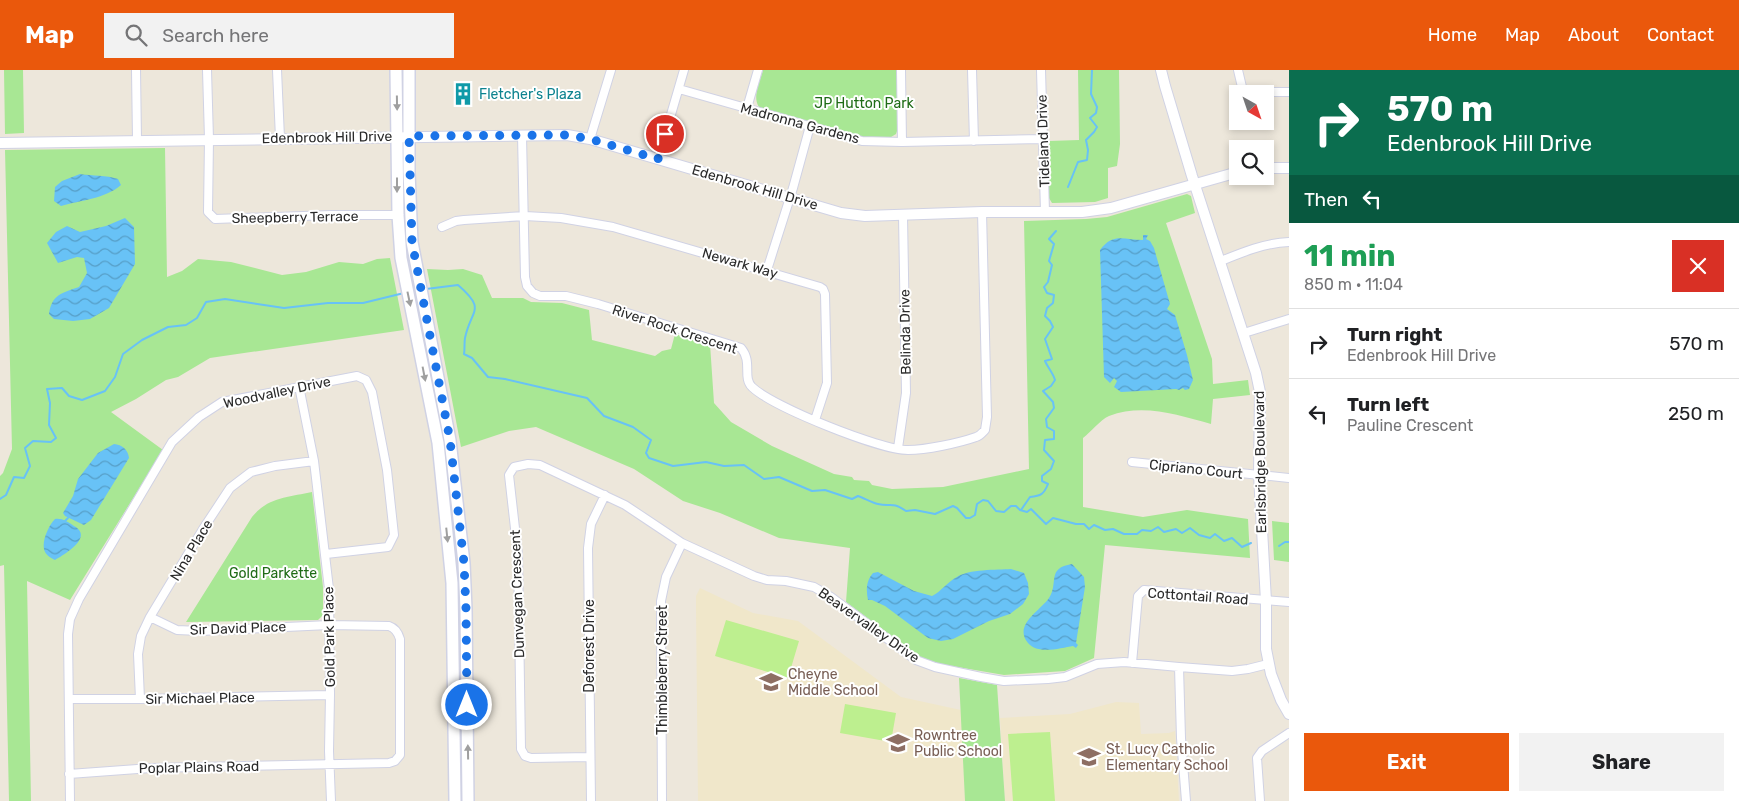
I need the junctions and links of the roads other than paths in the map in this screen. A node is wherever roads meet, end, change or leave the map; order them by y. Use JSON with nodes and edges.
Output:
{"nodes":[{"id":1,"x":136,"y":70,"type":"edge"},
{"id":2,"x":207,"y":70,"type":"edge"},
{"id":3,"x":277,"y":70,"type":"edge"},
{"id":4,"x":396,"y":70,"type":"edge"},
{"id":5,"x":409,"y":70,"type":"edge"},
{"id":6,"x":611,"y":70,"type":"edge"},
{"id":7,"x":684,"y":70,"type":"edge"},
{"id":8,"x":758,"y":70,"type":"edge"},
{"id":9,"x":901,"y":70,"type":"edge"},
{"id":10,"x":972,"y":70,"type":"edge"},
{"id":11,"x":1041,"y":70,"type":"edge"},
{"id":12,"x":1161,"y":70,"type":"edge"},
{"id":13,"x":1238,"y":70,"type":"edge"},
{"id":14,"x":679,"y":89,"type":"junction"},
{"id":15,"x":1289,"y":92,"type":"edge"},
{"id":16,"x":747,"y":108,"type":"junction"},
{"id":17,"x":810,"y":126,"type":"junction"},
{"id":18,"x":522,"y":135,"type":"junction"},
{"id":19,"x":403,"y":136,"type":"junction"},
{"id":20,"x":280,"y":138,"type":"junction"},
{"id":21,"x":209,"y":139,"type":"junction"},
{"id":22,"x":590,"y":139,"type":"junction"},
{"id":23,"x":1042,"y":139,"type":"junction"},
{"id":24,"x":137,"y":140,"type":"junction"},
{"id":25,"x":974,"y":141,"type":"junction"},
{"id":26,"x":902,"y":142,"type":"junction"},
{"id":27,"x":0,"y":143,"type":"edge"},
{"id":28,"x":658,"y":159,"type":"junction"},
{"id":29,"x":1274,"y":168,"type":"edge"},
{"id":30,"x":1289,"y":168,"type":"edge"},
{"id":31,"x":1229,"y":175,"type":"edge"},
{"id":32,"x":1195,"y":184,"type":"junction"},
{"id":33,"x":790,"y":198,"type":"junction"},
{"id":34,"x":982,"y":212,"type":"junction"},
{"id":35,"x":1045,"y":212,"type":"junction"},
{"id":36,"x":398,"y":215,"type":"junction"},
{"id":37,"x":903,"y":215,"type":"junction"},
{"id":38,"x":525,"y":216,"type":"junction"},
{"id":39,"x":442,"y":227,"type":"dead end"},
{"id":40,"x":1289,"y":242,"type":"edge"},
{"id":41,"x":1221,"y":260,"type":"junction"},
{"id":42,"x":767,"y":270,"type":"junction"},
{"id":43,"x":1289,"y":319,"type":"edge"},
{"id":44,"x":1244,"y":333,"type":"junction"},
{"id":45,"x":299,"y":386,"type":"junction"},
{"id":46,"x":815,"y":420,"type":"junction"},
{"id":47,"x":898,"y":448,"type":"junction"},
{"id":48,"x":314,"y":461,"type":"junction"},
{"id":49,"x":1132,"y":462,"type":"dead end"},
{"id":50,"x":1260,"y":475,"type":"junction"},
{"id":51,"x":1289,"y":478,"type":"edge"},
{"id":52,"x":605,"y":495,"type":"junction"},
{"id":53,"x":682,"y":543,"type":"junction"},
{"id":54,"x":326,"y":554,"type":"junction"},
{"id":55,"x":1266,"y":601,"type":"junction"},
{"id":56,"x":1289,"y":602,"type":"edge"},
{"id":57,"x":150,"y":617,"type":"junction"},
{"id":58,"x":329,"y":625,"type":"junction"},
{"id":59,"x":1132,"y":663,"type":"junction"},
{"id":60,"x":1268,"y":664,"type":"junction"},
{"id":61,"x":1179,"y":667,"type":"junction"},
{"id":62,"x":330,"y":695,"type":"junction"},
{"id":63,"x":69,"y":698,"type":"junction"},
{"id":64,"x":140,"y":699,"type":"junction"},
{"id":65,"x":1289,"y":714,"type":"edge"},
{"id":66,"x":1289,"y":733,"type":"edge"},
{"id":67,"x":590,"y":757,"type":"junction"},
{"id":68,"x":330,"y":765,"type":"junction"},
{"id":69,"x":69,"y":774,"type":"junction"},
{"id":70,"x":70,"y":801,"type":"edge"},
{"id":71,"x":331,"y":801,"type":"edge"},
{"id":72,"x":455,"y":801,"type":"edge"},
{"id":73,"x":468,"y":801,"type":"edge"},
{"id":74,"x":591,"y":801,"type":"edge"},
{"id":75,"x":662,"y":801,"type":"edge"},
{"id":76,"x":1186,"y":801,"type":"edge"},
{"id":77,"x":1260,"y":801,"type":"edge"}],
"edges":[{"from":1,"to":24,"type":"street"},
{"from":2,"to":21,"type":"street"},
{"from":3,"to":20,"type":"street"},
{"from":4,"to":19,"type":"main road","one_way":true},
{"from":5,"to":19,"type":"main road"},
{"from":6,"to":22,"type":"street"},
{"from":7,"to":14,"type":"street"},
{"from":8,"to":16,"type":"street"},
{"from":9,"to":26,"type":"street"},
{"from":10,"to":25,"type":"street"},
{"from":11,"to":23,"type":"street","name":"Tideland Drive"},
{"from":12,"to":32,"type":"street","name":"Earlsbridge Boulevard"},
{"from":13,"to":15,"type":"street"},
{"from":14,"to":16,"type":"street","name":"Madronna Gardens"},
{"from":14,"to":28,"type":"street"},
{"from":16,"to":17,"type":"street","name":"Madronna Gardens"},
{"from":17,"to":26,"type":"street","name":"Madronna Gardens"},
{"from":17,"to":33,"type":"street"},
{"from":18,"to":19,"type":"street","name":"Edenbrook Hill Drive"},
{"from":18,"to":22,"type":"street","name":"Edenbrook Hill Drive"},
{"from":18,"to":38,"type":"street","name":"River Rock Crescent"},
{"from":19,"to":20,"type":"street","name":"Edenbrook Hill Drive"},
{"from":19,"to":36,"type":"main road","one_way":true},
{"from":73,"to":19,"type":"main road","one_way":true},
{"from":20,"to":21,"type":"street","name":"Edenbrook Hill Drive"},
{"from":21,"to":24,"type":"street","name":"Edenbrook Hill Drive"},
{"from":21,"to":36,"type":"street","name":"Sheepberry Terrace"},
{"from":22,"to":28,"type":"street","name":"Edenbrook Hill Drive"},
{"from":23,"to":25,"type":"street","name":"Madronna Gardens"},
{"from":23,"to":35,"type":"street","name":"Tideland Drive"},
{"from":24,"to":27,"type":"street","name":"Edenbrook Hill Drive"},
{"from":25,"to":26,"type":"street","name":"Madronna Gardens"},
{"from":28,"to":33,"type":"street","name":"Edenbrook Hill Drive"},
{"from":29,"to":30,"type":"street"},
{"from":31,"to":32,"type":"street","name":"Edenbrook Hill Drive"},
{"from":32,"to":35,"type":"street","name":"Edenbrook Hill Drive"},
{"from":32,"to":41,"type":"street","name":"Earlsbridge Boulevard"},
{"from":33,"to":37,"type":"street","name":"Edenbrook Hill Drive"},
{"from":33,"to":42,"type":"street"},
{"from":34,"to":35,"type":"street","name":"Edenbrook Hill Drive"},
{"from":34,"to":37,"type":"street","name":"Edenbrook Hill Drive"},
{"from":34,"to":47,"type":"street","name":"River Rock Crescent"},
{"from":36,"to":72,"type":"main road","one_way":true},
{"from":37,"to":47,"type":"street","name":"Belinda Drive"},
{"from":38,"to":39,"type":"street","name":"Newark Way"},
{"from":38,"to":42,"type":"street","name":"Newark Way"},
{"from":38,"to":46,"type":"street","name":"River Rock Crescent"},
{"from":40,"to":41,"type":"street"},
{"from":41,"to":44,"type":"street","name":"Earlsbridge Boulevard"},
{"from":42,"to":46,"type":"street","name":"Newark Way"},
{"from":43,"to":44,"type":"street"},
{"from":44,"to":50,"type":"street","name":"Earlsbridge Boulevard"},
{"from":45,"to":48,"type":"street","name":"Gold Park Place"},
{"from":45,"to":54,"type":"street","name":"Woodvalley Drive"},
{"from":45,"to":63,"type":"street","name":"Woodvalley Drive"},
{"from":46,"to":47,"type":"street","name":"River Rock Crescent"},
{"from":48,"to":54,"type":"street","name":"Gold Park Place"},
{"from":48,"to":57,"type":"street","name":"Nina Place"},
{"from":49,"to":50,"type":"street","name":"Cipriano Court"},
{"from":50,"to":51,"type":"street","name":"Cipriano Court"},
{"from":50,"to":55,"type":"street","name":"Earlsbridge Boulevard"},
{"from":52,"to":53,"type":"street","name":"Dunvegan Crescent"},
{"from":52,"to":67,"type":"street","name":"Deforest Drive"},
{"from":52,"to":67,"type":"street","name":"Dunvegan Crescent"},
{"from":53,"to":59,"type":"street","name":"Beavervalley Drive"},
{"from":53,"to":75,"type":"street","name":"Thimbleberry Street"},
{"from":54,"to":58,"type":"street","name":"Gold Park Place"},
{"from":55,"to":56,"type":"street"},
{"from":55,"to":59,"type":"street","name":"Cottontail Road"},
{"from":55,"to":60,"type":"street","name":"Earlsbridge Boulevard"},
{"from":57,"to":58,"type":"street","name":"Sir David Place"},
{"from":57,"to":64,"type":"street","name":"Nina Place"},
{"from":58,"to":62,"type":"street","name":"Gold Park Place"},
{"from":58,"to":68,"type":"street","name":"Sir David Place"},
{"from":59,"to":61,"type":"street","name":"Beavervalley Drive"},
{"from":60,"to":61,"type":"street","name":"Beavervalley Drive"},
{"from":60,"to":65,"type":"street","name":"Earlsbridge Boulevard"},
{"from":61,"to":76,"type":"street"},
{"from":62,"to":64,"type":"street","name":"Sir Michael Place"},
{"from":62,"to":68,"type":"street","name":"Gold Park Place"},
{"from":63,"to":64,"type":"street","name":"Sir Michael Place"},
{"from":63,"to":69,"type":"street","name":"Woodvalley Drive"},
{"from":66,"to":77,"type":"street"},
{"from":67,"to":74,"type":"street","name":"Deforest Drive"},
{"from":68,"to":69,"type":"street","name":"Poplar Plains Road"},
{"from":68,"to":71,"type":"street","name":"Gold Park Place"},
{"from":69,"to":70,"type":"street","name":"Woodvalley Drive"}]}
